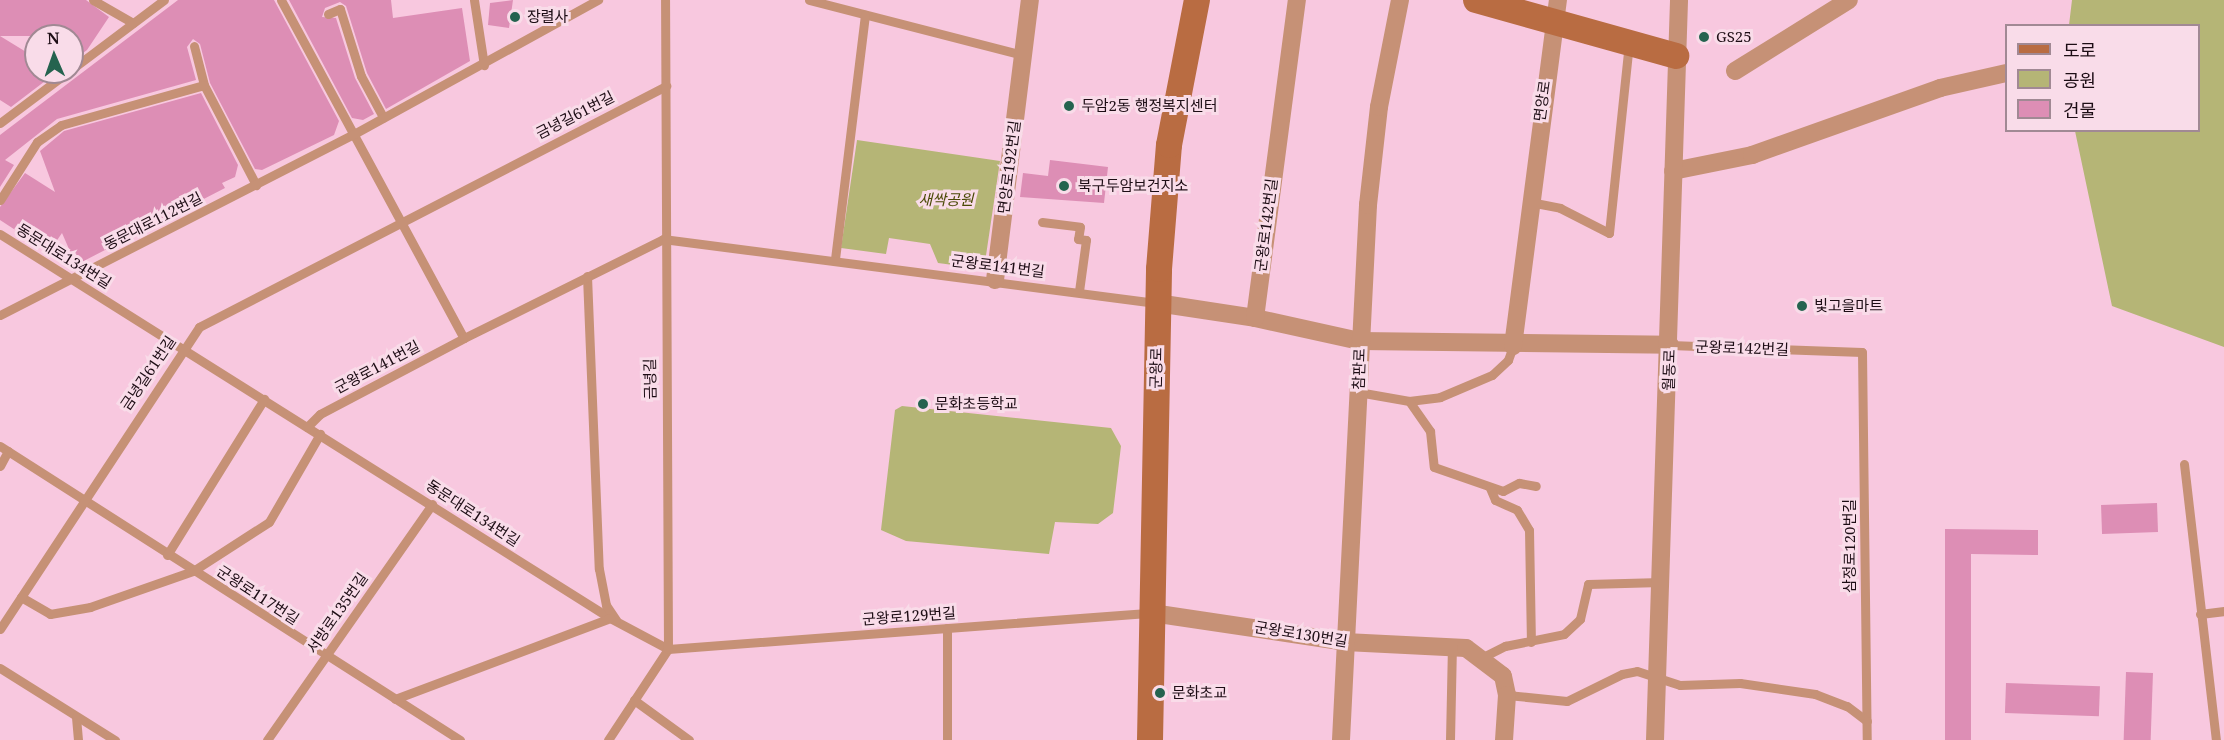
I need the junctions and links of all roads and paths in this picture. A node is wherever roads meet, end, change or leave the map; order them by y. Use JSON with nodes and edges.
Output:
{"nodes":[{"id":1,"x":93,"y":0,"type":"edge"},
{"id":2,"x":164,"y":0,"type":"edge"},
{"id":3,"x":281,"y":0,"type":"edge"},
{"id":4,"x":474,"y":0,"type":"edge"},
{"id":5,"x":598,"y":0,"type":"edge"},
{"id":6,"x":665,"y":0,"type":"edge"},
{"id":7,"x":809,"y":0,"type":"edge"},
{"id":8,"x":1030,"y":0,"type":"edge"},
{"id":9,"x":1197,"y":0,"type":"edge"},
{"id":10,"x":1297,"y":0,"type":"edge"},
{"id":11,"x":1400,"y":0,"type":"edge"},
{"id":12,"x":1476,"y":0,"type":"edge"},
{"id":13,"x":1679,"y":0,"type":"edge"},
{"id":14,"x":1848,"y":0,"type":"edge"},
{"id":15,"x":1555,"y":12,"type":"edge"},
{"id":16,"x":328,"y":14,"type":"dead end"},
{"id":17,"x":866,"y":15,"type":"junction"},
{"id":18,"x":133,"y":23,"type":"junction"},
{"id":19,"x":1629,"y":44,"type":"junction"},
{"id":20,"x":194,"y":46,"type":"dead end"},
{"id":21,"x":1023,"y":55,"type":"junction"},
{"id":22,"x":1676,"y":56,"type":"junction"},
{"id":23,"x":84,"y":60,"type":"edge"},
{"id":24,"x":484,"y":65,"type":"junction"},
{"id":25,"x":1735,"y":71,"type":"dead end"},
{"id":26,"x":2005,"y":73,"type":"edge"},
{"id":27,"x":52,"y":84,"type":"edge"},
{"id":28,"x":204,"y":85,"type":"junction"},
{"id":29,"x":666,"y":86,"type":"junction"},
{"id":30,"x":383,"y":117,"type":"junction"},
{"id":31,"x":0,"y":123,"type":"edge"},
{"id":32,"x":352,"y":135,"type":"junction"},
{"id":33,"x":1673,"y":171,"type":"junction"},
{"id":34,"x":256,"y":185,"type":"junction"},
{"id":35,"x":0,"y":200,"type":"edge"},
{"id":36,"x":1529,"y":202,"type":"junction"},
{"id":37,"x":402,"y":221,"type":"junction"},
{"id":38,"x":1042,"y":222,"type":"dead end"},
{"id":39,"x":0,"y":234,"type":"edge"},
{"id":40,"x":663,"y":239,"type":"junction"},
{"id":41,"x":835,"y":260,"type":"junction"},
{"id":42,"x":587,"y":276,"type":"junction"},
{"id":43,"x":72,"y":279,"type":"junction"},
{"id":44,"x":995,"y":280,"type":"junction"},
{"id":45,"x":1079,"y":291,"type":"junction"},
{"id":46,"x":1157,"y":303,"type":"junction"},
{"id":47,"x":0,"y":315,"type":"edge"},
{"id":48,"x":1255,"y":318,"type":"junction"},
{"id":49,"x":464,"y":338,"type":"junction"},
{"id":50,"x":1360,"y":341,"type":"junction"},
{"id":51,"x":1670,"y":345,"type":"junction"},
{"id":52,"x":183,"y":346,"type":"junction"},
{"id":53,"x":1513,"y":346,"type":"junction"},
{"id":54,"x":1862,"y":352,"type":"joint"},
{"id":55,"x":1358,"y":392,"type":"junction"},
{"id":56,"x":264,"y":399,"type":"junction"},
{"id":57,"x":1408,"y":401,"type":"junction"},
{"id":58,"x":307,"y":427,"type":"junction"},
{"id":59,"x":320,"y":434,"type":"junction"},
{"id":60,"x":4,"y":449,"type":"edge"},
{"id":61,"x":2184,"y":464,"type":"dead end"},
{"id":62,"x":0,"y":466,"type":"edge"},
{"id":63,"x":1536,"y":486,"type":"dead end"},
{"id":64,"x":1490,"y":488,"type":"junction"},
{"id":65,"x":84,"y":500,"type":"junction"},
{"id":66,"x":432,"y":504,"type":"junction"},
{"id":67,"x":167,"y":555,"type":"junction"},
{"id":68,"x":193,"y":571,"type":"junction"},
{"id":69,"x":1661,"y":582,"type":"junction"},
{"id":70,"x":21,"y":597,"type":"junction"},
{"id":71,"x":2224,"y":611,"type":"edge"},
{"id":72,"x":1152,"y":613,"type":"junction"},
{"id":73,"x":2200,"y":614,"type":"junction"},
{"id":74,"x":613,"y":620,"type":"junction"},
{"id":75,"x":947,"y":628,"type":"junction"},
{"id":76,"x":0,"y":629,"type":"edge"},
{"id":77,"x":1345,"y":642,"type":"junction"},
{"id":78,"x":1531,"y":642,"type":"junction"},
{"id":79,"x":1452,"y":645,"type":"junction"},
{"id":80,"x":668,"y":649,"type":"junction"},
{"id":81,"x":326,"y":656,"type":"junction"},
{"id":82,"x":1483,"y":657,"type":"junction"},
{"id":83,"x":0,"y":668,"type":"edge"},
{"id":84,"x":1658,"y":676,"type":"junction"},
{"id":85,"x":1507,"y":695,"type":"junction"},
{"id":86,"x":395,"y":699,"type":"junction"},
{"id":87,"x":634,"y":700,"type":"junction"},
{"id":88,"x":76,"y":717,"type":"junction"},
{"id":89,"x":1867,"y":721,"type":"junction"},
{"id":90,"x":78,"y":740,"type":"edge"},
{"id":91,"x":115,"y":740,"type":"edge"},
{"id":92,"x":267,"y":740,"type":"edge"},
{"id":93,"x":460,"y":740,"type":"edge"},
{"id":94,"x":608,"y":740,"type":"edge"},
{"id":95,"x":689,"y":740,"type":"edge"},
{"id":96,"x":947,"y":740,"type":"edge"},
{"id":97,"x":1150,"y":740,"type":"edge"},
{"id":98,"x":1341,"y":740,"type":"edge"},
{"id":99,"x":1450,"y":740,"type":"edge"},
{"id":100,"x":1504,"y":740,"type":"edge"},
{"id":101,"x":1655,"y":740,"type":"edge"},
{"id":102,"x":1867,"y":740,"type":"edge"},
{"id":103,"x":2216,"y":740,"type":"edge"}],
"edges":[{"from":1,"to":18,"type":"lane"},
{"from":2,"to":18,"type":"lane"},
{"from":3,"to":32,"type":"lane"},
{"from":4,"to":24,"type":"lane"},
{"from":5,"to":24,"type":"lane","name":"동문대로112번길"},
{"from":6,"to":29,"type":"lane","name":"금녕길"},
{"from":7,"to":17,"type":"lane"},
{"from":8,"to":21,"type":"street","name":"면앙로192번길"},
{"from":9,"to":46,"type":"main road","name":"군왕로"},
{"from":10,"to":48,"type":"street","name":"군왕로142번길"},
{"from":11,"to":50,"type":"street","name":"참판로"},
{"from":12,"to":15,"type":"main road"},
{"from":13,"to":22,"type":"street","name":"월동로"},
{"from":14,"to":25,"type":"street"},
{"from":15,"to":19,"type":"main road"},
{"from":15,"to":36,"type":"street","name":"면앙로"},
{"from":16,"to":30,"type":"lane"},
{"from":17,"to":21,"type":"lane"},
{"from":17,"to":41,"type":"lane"},
{"from":18,"to":23,"type":"lane"},
{"from":19,"to":22,"type":"main road"},
{"from":19,"to":36,"type":"lane"},
{"from":20,"to":28,"type":"lane"},
{"from":21,"to":44,"type":"street","name":"면앙로192번길"},
{"from":22,"to":33,"type":"street","name":"월동로"},
{"from":24,"to":30,"type":"lane","name":"동문대로112번길"},
{"from":26,"to":33,"type":"street"},
{"from":27,"to":31,"type":"lane"},
{"from":28,"to":34,"type":"lane"},
{"from":28,"to":35,"type":"lane"},
{"from":29,"to":37,"type":"lane","name":"금녕길61번길"},
{"from":29,"to":40,"type":"lane","name":"금녕길"},
{"from":30,"to":32,"type":"lane","name":"동문대로112번길"},
{"from":32,"to":34,"type":"lane","name":"동문대로112번길"},
{"from":32,"to":37,"type":"lane"},
{"from":33,"to":51,"type":"street","name":"월동로"},
{"from":34,"to":43,"type":"lane","name":"동문대로112번길"},
{"from":36,"to":53,"type":"street"},
{"from":37,"to":49,"type":"lane"},
{"from":37,"to":52,"type":"lane","name":"금녕길61번길"},
{"from":38,"to":45,"type":"lane"},
{"from":39,"to":43,"type":"lane","name":"동문대로134번길"},
{"from":40,"to":41,"type":"lane","name":"군왕로141번길"},
{"from":40,"to":42,"type":"lane","name":"군왕로141번길"},
{"from":40,"to":80,"type":"lane","name":"금녕길"},
{"from":41,"to":44,"type":"lane","name":"군왕로141번길"},
{"from":42,"to":49,"type":"lane","name":"군왕로141번길"},
{"from":42,"to":74,"type":"lane"},
{"from":43,"to":47,"type":"lane","name":"동문대로112번길"},
{"from":43,"to":52,"type":"lane","name":"동문대로134번길"},
{"from":44,"to":45,"type":"lane","name":"군왕로141번길"},
{"from":45,"to":46,"type":"lane","name":"군왕로141번길"},
{"from":46,"to":48,"type":"street","name":"군왕로142번길"},
{"from":46,"to":72,"type":"main road","name":"군왕로"},
{"from":48,"to":50,"type":"street","name":"군왕로142번길"},
{"from":49,"to":58,"type":"lane","name":"군왕로141번길"},
{"from":50,"to":53,"type":"street","name":"군왕로142번길"},
{"from":50,"to":55,"type":"street","name":"참판로"},
{"from":51,"to":53,"type":"street","name":"군왕로142번길"},
{"from":51,"to":54,"type":"lane","name":"군왕로142번길"},
{"from":51,"to":69,"type":"street","name":"월동로"},
{"from":52,"to":56,"type":"lane","name":"동문대로134번길"},
{"from":52,"to":65,"type":"lane","name":"금녕길61번길"},
{"from":53,"to":57,"type":"lane"},
{"from":54,"to":89,"type":"lane","name":"삼정로120번길"},
{"from":55,"to":57,"type":"lane"},
{"from":55,"to":77,"type":"street","name":"참판로"},
{"from":56,"to":58,"type":"lane","name":"동문대로134번길"},
{"from":56,"to":67,"type":"lane"},
{"from":57,"to":64,"type":"lane"},
{"from":58,"to":59,"type":"lane","name":"동문대로134번길"},
{"from":59,"to":66,"type":"lane","name":"동문대로134번길"},
{"from":59,"to":68,"type":"lane"},
{"from":60,"to":62,"type":"lane","name":"군왕로117번길"},
{"from":60,"to":65,"type":"lane","name":"군왕로117번길"},
{"from":61,"to":73,"type":"lane"},
{"from":63,"to":64,"type":"lane"},
{"from":64,"to":78,"type":"lane"},
{"from":65,"to":67,"type":"lane","name":"군왕로117번길"},
{"from":65,"to":70,"type":"lane","name":"금녕길61번길"},
{"from":66,"to":74,"type":"lane","name":"동문대로134번길"},
{"from":66,"to":81,"type":"lane","name":"서방로135번길"},
{"from":67,"to":68,"type":"lane","name":"군왕로117번길"},
{"from":68,"to":70,"type":"lane"},
{"from":68,"to":81,"type":"lane","name":"군왕로117번길"},
{"from":69,"to":78,"type":"lane"},
{"from":69,"to":84,"type":"street","name":"월동로"},
{"from":70,"to":76,"type":"lane","name":"금녕길61번길"},
{"from":71,"to":73,"type":"lane"},
{"from":72,"to":75,"type":"lane","name":"군왕로129번길"},
{"from":72,"to":77,"type":"street","name":"군왕로130번길"},
{"from":72,"to":97,"type":"main road","name":"군왕로"},
{"from":73,"to":103,"type":"lane"},
{"from":74,"to":80,"type":"lane","name":"동문대로134번길"},
{"from":74,"to":86,"type":"lane"},
{"from":75,"to":80,"type":"lane","name":"군왕로129번길"},
{"from":75,"to":96,"type":"lane"},
{"from":77,"to":79,"type":"street","name":"군왕로130번길"},
{"from":77,"to":98,"type":"street","name":"참판로"},
{"from":78,"to":82,"type":"lane"},
{"from":79,"to":82,"type":"street","name":"군왕로130번길"},
{"from":79,"to":99,"type":"lane"},
{"from":80,"to":87,"type":"lane"},
{"from":81,"to":86,"type":"lane","name":"군왕로117번길"},
{"from":81,"to":92,"type":"lane","name":"서방로135번길"},
{"from":82,"to":85,"type":"street","name":"군왕로130번길"},
{"from":83,"to":88,"type":"lane"},
{"from":84,"to":85,"type":"lane"},
{"from":84,"to":89,"type":"lane"},
{"from":84,"to":101,"type":"street","name":"월동로"},
{"from":85,"to":100,"type":"street"},
{"from":86,"to":93,"type":"lane","name":"군왕로117번길"},
{"from":87,"to":94,"type":"lane"},
{"from":87,"to":95,"type":"lane"},
{"from":88,"to":90,"type":"lane"},
{"from":88,"to":91,"type":"lane"},
{"from":89,"to":102,"type":"lane","name":"삼정로120번길"}]}
